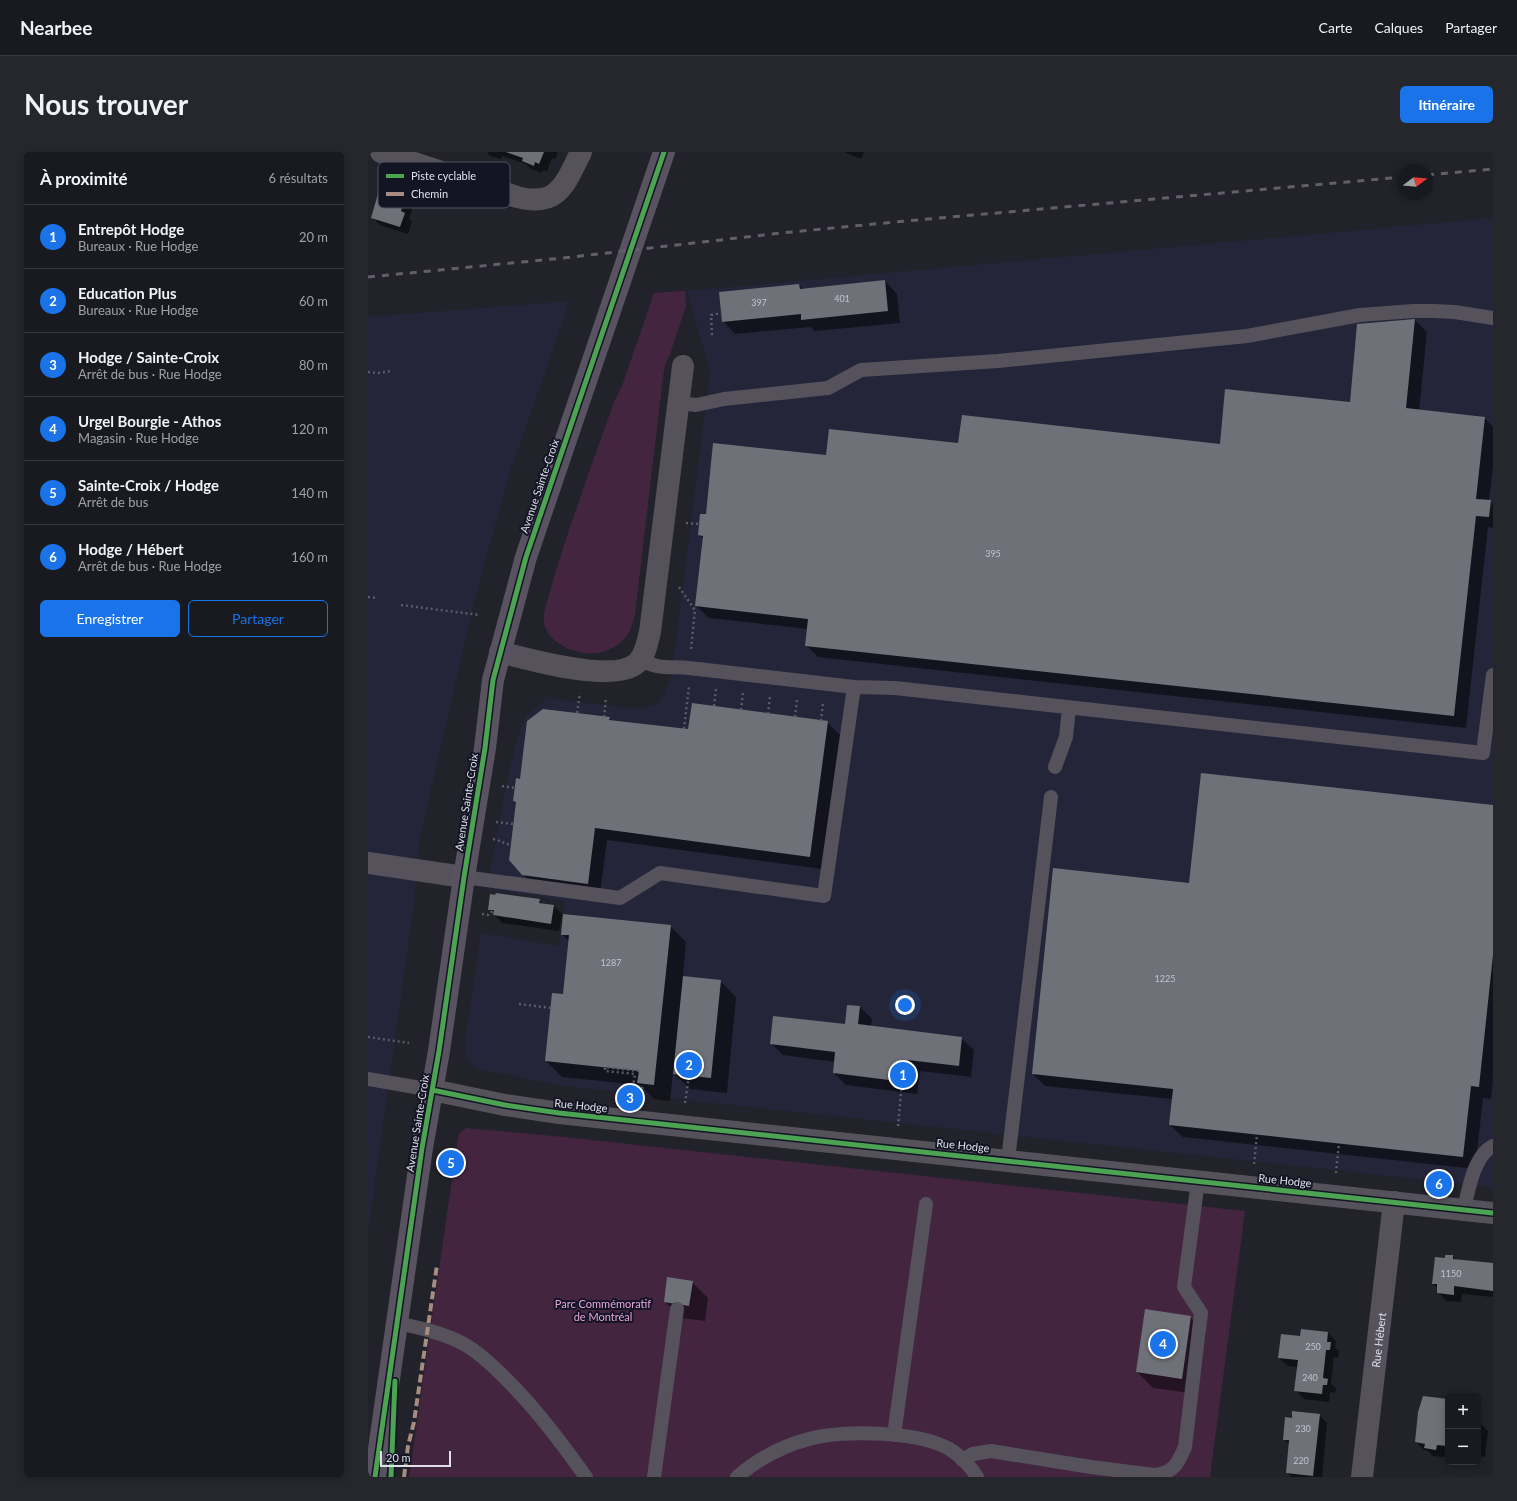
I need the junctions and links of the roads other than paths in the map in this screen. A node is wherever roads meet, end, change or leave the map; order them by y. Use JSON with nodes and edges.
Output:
{"nodes":[{"id":1,"x":381,"y":152,"type":"edge"},
{"id":2,"x":581,"y":152,"type":"edge"},
{"id":3,"x":664,"y":152,"type":"edge"},
{"id":4,"x":411,"y":162,"type":"edge"},
{"id":5,"x":510,"y":195,"type":"edge"},
{"id":6,"x":1493,"y":318,"type":"edge"},
{"id":7,"x":683,"y":366,"type":"dead end"},
{"id":8,"x":678,"y":403,"type":"junction"},
{"id":9,"x":500,"y":652,"type":"junction"},
{"id":10,"x":641,"y":660,"type":"junction"},
{"id":11,"x":1493,"y":675,"type":"edge"},
{"id":12,"x":854,"y":687,"type":"junction"},
{"id":13,"x":1069,"y":708,"type":"junction"},
{"id":14,"x":1055,"y":767,"type":"dead end"},
{"id":15,"x":1051,"y":797,"type":"dead end"},
{"id":16,"x":368,"y":863,"type":"edge"},
{"id":17,"x":464,"y":877,"type":"junction"},
{"id":18,"x":368,"y":1078,"type":"edge"},
{"id":19,"x":432,"y":1090,"type":"junction"},
{"id":20,"x":1493,"y":1146,"type":"edge"},
{"id":21,"x":1008,"y":1160,"type":"junction"},
{"id":22,"x":1198,"y":1181,"type":"junction"},
{"id":23,"x":1394,"y":1202,"type":"junction"},
{"id":24,"x":926,"y":1204,"type":"dead end"},
{"id":25,"x":1464,"y":1210,"type":"junction"},
{"id":26,"x":1493,"y":1213,"type":"edge"},
{"id":27,"x":677,"y":1309,"type":"dead end"},
{"id":28,"x":397,"y":1323,"type":"junction"},
{"id":29,"x":894,"y":1435,"type":"junction"},
{"id":30,"x":962,"y":1460,"type":"junction"},
{"id":31,"x":375,"y":1477,"type":"edge"},
{"id":32,"x":586,"y":1477,"type":"edge"},
{"id":33,"x":654,"y":1477,"type":"edge"},
{"id":34,"x":737,"y":1477,"type":"edge"},
{"id":35,"x":976,"y":1477,"type":"edge"},
{"id":36,"x":1362,"y":1477,"type":"edge"}],
"edges":[{"from":1,"to":4,"type":"street"},
{"from":2,"to":5,"type":"street"},
{"from":3,"to":9,"type":"main road","name":"Avenue Sainte-Croix"},
{"from":6,"to":8,"type":"lane"},
{"from":7,"to":8,"type":"street"},
{"from":8,"to":10,"type":"street"},
{"from":9,"to":10,"type":"street"},
{"from":9,"to":17,"type":"main road","name":"Avenue Sainte-Croix"},
{"from":10,"to":12,"type":"lane"},
{"from":11,"to":13,"type":"lane"},
{"from":12,"to":13,"type":"lane"},
{"from":12,"to":17,"type":"lane"},
{"from":13,"to":14,"type":"lane"},
{"from":15,"to":21,"type":"lane"},
{"from":16,"to":17,"type":"street"},
{"from":17,"to":19,"type":"main road","name":"Avenue Sainte-Croix"},
{"from":18,"to":19,"type":"lane"},
{"from":19,"to":21,"type":"street","name":"Rue Hodge"},
{"from":19,"to":28,"type":"main road","name":"Avenue Sainte-Croix"},
{"from":20,"to":25,"type":"lane"},
{"from":21,"to":22,"type":"street","name":"Rue Hodge"},
{"from":22,"to":23,"type":"street","name":"Rue Hodge"},
{"from":22,"to":30,"type":"lane"},
{"from":23,"to":25,"type":"street","name":"Rue Hodge"},
{"from":23,"to":36,"type":"street","name":"Rue Hébert"},
{"from":24,"to":29,"type":"lane"},
{"from":25,"to":26,"type":"street","name":"Rue Hodge"},
{"from":27,"to":33,"type":"lane"},
{"from":28,"to":31,"type":"main road","name":"Avenue Sainte-Croix"},
{"from":28,"to":32,"type":"lane"},
{"from":29,"to":30,"type":"lane"},
{"from":29,"to":34,"type":"lane"},
{"from":30,"to":35,"type":"lane"}]}
